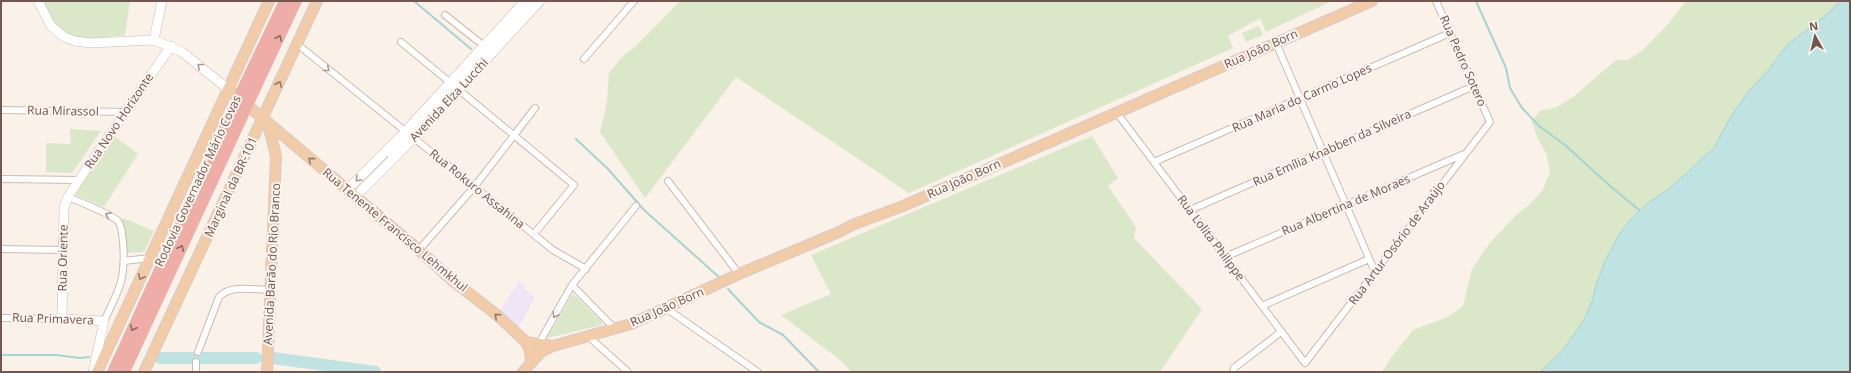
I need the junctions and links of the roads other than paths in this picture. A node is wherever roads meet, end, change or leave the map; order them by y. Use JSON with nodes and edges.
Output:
{"nodes":[{"id":1,"x":38,"y":1,"type":"edge"},
{"id":2,"x":162,"y":1,"type":"edge"},
{"id":3,"x":269,"y":1,"type":"edge"},
{"id":4,"x":285,"y":1,"type":"edge"},
{"id":5,"x":296,"y":1,"type":"edge"},
{"id":6,"x":317,"y":1,"type":"edge"},
{"id":7,"x":525,"y":1,"type":"edge"},
{"id":8,"x":533,"y":1,"type":"edge"},
{"id":9,"x":540,"y":1,"type":"edge"},
{"id":10,"x":634,"y":1,"type":"edge"},
{"id":11,"x":1372,"y":1,"type":"edge"},
{"id":12,"x":1436,"y":1,"type":"edge"},
{"id":13,"x":445,"y":15,"type":"dead end"},
{"id":14,"x":1450,"y":33,"type":"junction"},
{"id":15,"x":154,"y":40,"type":"junction"},
{"id":16,"x":401,"y":42,"type":"dead end"},
{"id":17,"x":1276,"y":43,"type":"junction"},
{"id":18,"x":297,"y":44,"type":"junction"},
{"id":19,"x":171,"y":46,"type":"junction"},
{"id":20,"x":484,"y":46,"type":"junction"},
{"id":21,"x":584,"y":59,"type":"dead end"},
{"id":22,"x":454,"y":86,"type":"junction"},
{"id":23,"x":1474,"y":86,"type":"junction"},
{"id":24,"x":228,"y":89,"type":"junction"},
{"id":25,"x":1300,"y":99,"type":"junction"},
{"id":26,"x":247,"y":100,"type":"junction"},
{"id":27,"x":269,"y":106,"type":"junction"},
{"id":28,"x":535,"y":108,"type":"dead end"},
{"id":29,"x":1,"y":110,"type":"edge"},
{"id":30,"x":126,"y":112,"type":"junction"},
{"id":31,"x":1117,"y":113,"type":"junction"},
{"id":32,"x":235,"y":118,"type":"junction"},
{"id":33,"x":265,"y":121,"type":"junction"},
{"id":34,"x":1490,"y":122,"type":"joint"},
{"id":35,"x":409,"y":135,"type":"junction"},
{"id":36,"x":515,"y":136,"type":"junction"},
{"id":37,"x":296,"y":147,"type":"junction"},
{"id":38,"x":1323,"y":152,"type":"junction"},
{"id":39,"x":1466,"y":153,"type":"junction"},
{"id":40,"x":276,"y":156,"type":"junction"},
{"id":41,"x":1154,"y":162,"type":"junction"},
{"id":42,"x":1,"y":179,"type":"edge"},
{"id":43,"x":79,"y":180,"type":"junction"},
{"id":44,"x":668,"y":181,"type":"dead end"},
{"id":45,"x":474,"y":186,"type":"junction"},
{"id":46,"x":348,"y":189,"type":"junction"},
{"id":47,"x":358,"y":192,"type":"junction"},
{"id":48,"x":68,"y":197,"type":"junction"},
{"id":49,"x":1346,"y":205,"type":"junction"},
{"id":50,"x":636,"y":206,"type":"dead end"},
{"id":51,"x":1190,"y":210,"type":"junction"},
{"id":52,"x":534,"y":234,"type":"junction"},
{"id":53,"x":1,"y":249,"type":"edge"},
{"id":54,"x":64,"y":250,"type":"junction"},
{"id":55,"x":419,"y":250,"type":"junction"},
{"id":56,"x":1225,"y":257,"type":"junction"},
{"id":57,"x":150,"y":258,"type":"junction"},
{"id":58,"x":1369,"y":259,"type":"junction"},
{"id":59,"x":124,"y":261,"type":"junction"},
{"id":60,"x":586,"y":270,"type":"junction"},
{"id":61,"x":1375,"y":272,"type":"junction"},
{"id":62,"x":739,"y":274,"type":"junction"},
{"id":63,"x":572,"y":285,"type":"junction"},
{"id":64,"x":270,"y":290,"type":"junction"},
{"id":65,"x":1262,"y":306,"type":"junction"},
{"id":66,"x":666,"y":309,"type":"junction"},
{"id":67,"x":1,"y":318,"type":"edge"},
{"id":68,"x":62,"y":319,"type":"junction"},
{"id":69,"x":104,"y":320,"type":"junction"},
{"id":70,"x":615,"y":329,"type":"junction"},
{"id":71,"x":1281,"y":332,"type":"junction"},
{"id":72,"x":589,"y":337,"type":"junction"},
{"id":73,"x":526,"y":342,"type":"junction"},
{"id":74,"x":538,"y":345,"type":"junction"},
{"id":75,"x":553,"y":346,"type":"junction"},
{"id":76,"x":198,"y":352,"type":"dead end"},
{"id":77,"x":196,"y":362,"type":"dead end"},
{"id":78,"x":531,"y":362,"type":"junction"},
{"id":79,"x":1305,"y":363,"type":"joint"},
{"id":80,"x":93,"y":372,"type":"edge"},
{"id":81,"x":97,"y":372,"type":"edge"},
{"id":82,"x":113,"y":372,"type":"edge"},
{"id":83,"x":124,"y":372,"type":"edge"},
{"id":84,"x":144,"y":372,"type":"edge"},
{"id":85,"x":196,"y":372,"type":"edge"},
{"id":86,"x":267,"y":372,"type":"edge"},
{"id":87,"x":524,"y":372,"type":"edge"},
{"id":88,"x":628,"y":372,"type":"edge"},
{"id":89,"x":758,"y":372,"type":"edge"},
{"id":90,"x":1233,"y":372,"type":"edge"}],
"edges":[{"from":1,"to":15,"type":"main road"},
{"from":2,"to":15,"type":"main road"},
{"from":3,"to":24,"type":"main road"},
{"from":4,"to":26,"type":"highway","name":"Rodovia Governador Mário Covas"},
{"from":26,"to":5,"type":"highway","name":"Rodovia Governador Mário Covas","one_way":true},
{"from":6,"to":18,"type":"main road","name":"Marginal da BR-101"},
{"from":7,"to":20,"type":"main road","name":"Avenida Elza Lucchi"},
{"from":8,"to":22,"type":"street"},
{"from":9,"to":22,"type":"main road","name":"Avenida Elza Lucchi"},
{"from":10,"to":21,"type":"street"},
{"from":11,"to":17,"type":"main road","name":"Rua João Born"},
{"from":12,"to":14,"type":"street","name":"Rua Pedro Sotero"},
{"from":13,"to":20,"type":"street"},
{"from":14,"to":23,"type":"street","name":"Rua Pedro Sotero"},
{"from":14,"to":25,"type":"street","name":"Rua Maria do Carmo Lopes"},
{"from":15,"to":19,"type":"main road"},
{"from":16,"to":22,"type":"street"},
{"from":17,"to":25,"type":"street"},
{"from":17,"to":31,"type":"main road","name":"Rua João Born"},
{"from":27,"to":18,"type":"main road","name":"Marginal da BR-101","one_way":true},
{"from":18,"to":35,"type":"street","name":"Rua Rokuro Assahina","one_way":true},
{"from":24,"to":19,"type":"main road","one_way":true},
{"from":19,"to":30,"type":"main road","name":"Rua Novo Horizonte"},
{"from":20,"to":22,"type":"main road","name":"Avenida Elza Lucchi"},
{"from":22,"to":35,"type":"main road","name":"Avenida Elza Lucchi"},
{"from":22,"to":36,"type":"street"},
{"from":23,"to":34,"type":"street","name":"Rua Pedro Sotero"},
{"from":23,"to":38,"type":"street","name":"Rua Emília Knabben da Silveira"},
{"from":24,"to":26,"type":"main road","name":"Rua Tenente Francisco Lehmkhul"},
{"from":24,"to":57,"type":"main road"},
{"from":25,"to":38,"type":"street"},
{"from":25,"to":41,"type":"street","name":"Rua Maria do Carmo Lopes"},
{"from":26,"to":27,"type":"main road"},
{"from":26,"to":32,"type":"highway","name":"Rodovia Governador Mário Covas","bridge":true},
{"from":26,"to":33,"type":"main road","name":"Rua Tenente Francisco Lehmkhul"},
{"from":27,"to":33,"type":"main road","name":"Marginal da BR-101"},
{"from":28,"to":36,"type":"street"},
{"from":29,"to":30,"type":"street","name":"Rua Mirassol"},
{"from":30,"to":43,"type":"main road","name":"Rua Novo Horizonte"},
{"from":31,"to":41,"type":"street","name":"Rua Lolita Philippe"},
{"from":31,"to":62,"type":"main road","name":"Rua João Born"},
{"from":32,"to":82,"type":"highway","name":"Rodovia Governador Mário Covas","one_way":true},
{"from":83,"to":32,"type":"highway","name":"Rodovia Governador Mário Covas","one_way":true},
{"from":33,"to":37,"type":"main road","name":"Rua Tenente Francisco Lehmkhul"},
{"from":33,"to":40,"type":"main road","name":"Avenida Barão do Rio Branco"},
{"from":33,"to":84,"type":"main road","name":"Marginal da BR-101"},
{"from":34,"to":39,"type":"street","name":"Rua Artur Osório de Araújo"},
{"from":35,"to":45,"type":"street","name":"Rua Rokuro Assahina"},
{"from":35,"to":46,"type":"main road","name":"Avenida Elza Lucchi","one_way":true},
{"from":35,"to":47,"type":"main road","name":"Avenida Elza Lucchi"},
{"from":36,"to":45,"type":"street"},
{"from":36,"to":52,"type":"street"},
{"from":37,"to":40,"type":"main road"},
{"from":46,"to":37,"type":"main road","name":"Rua Tenente Francisco Lehmkhul","one_way":true},
{"from":38,"to":49,"type":"street"},
{"from":38,"to":51,"type":"street","name":"Rua Emília Knabben da Silveira"},
{"from":39,"to":49,"type":"street","name":"Rua Albertina de Moraes"},
{"from":39,"to":61,"type":"street","name":"Rua Artur Osório de Araújo"},
{"from":40,"to":64,"type":"main road","name":"Avenida Barão do Rio Branco"},
{"from":41,"to":51,"type":"street","name":"Rua Lolita Philippe"},
{"from":42,"to":43,"type":"street"},
{"from":43,"to":48,"type":"main road","name":"Rua Novo Horizonte"},
{"from":44,"to":62,"type":"street"},
{"from":45,"to":52,"type":"street","name":"Rua Rokuro Assahina"},
{"from":45,"to":55,"type":"street"},
{"from":46,"to":47,"type":"main road","name":"Rua Tenente Francisco Lehmkhul"},
{"from":47,"to":55,"type":"main road","name":"Rua Tenente Francisco Lehmkhul"},
{"from":48,"to":54,"type":"main road","name":"Rua Oriente"},
{"from":59,"to":48,"type":"street","one_way":true},
{"from":49,"to":56,"type":"street","name":"Rua Albertina de Moraes"},
{"from":49,"to":58,"type":"street"},
{"from":50,"to":60,"type":"street"},
{"from":51,"to":56,"type":"street","name":"Rua Lolita Philippe"},
{"from":52,"to":60,"type":"street","name":"Rua Rokuro Assahina"},
{"from":53,"to":54,"type":"street"},
{"from":54,"to":68,"type":"main road","name":"Rua Oriente"},
{"from":73,"to":55,"type":"main road","name":"Rua Tenente Francisco Lehmkhul","one_way":true},
{"from":56,"to":65,"type":"street","name":"Rua Lolita Philippe"},
{"from":57,"to":59,"type":"street"},
{"from":57,"to":81,"type":"main road","one_way":true},
{"from":58,"to":61,"type":"street"},
{"from":58,"to":65,"type":"street"},
{"from":59,"to":69,"type":"street"},
{"from":60,"to":63,"type":"street"},
{"from":61,"to":79,"type":"street","name":"Rua Artur Osório de Araújo"},
{"from":62,"to":66,"type":"main road","name":"Rua João Born"},
{"from":63,"to":70,"type":"street"},
{"from":63,"to":74,"type":"street","one_way":true},
{"from":64,"to":76,"type":"street"},
{"from":64,"to":86,"type":"main road","name":"Avenida Barão do Rio Branco"},
{"from":65,"to":71,"type":"street","name":"Rua Lolita Philippe"},
{"from":66,"to":70,"type":"main road","name":"Rua João Born"},
{"from":66,"to":89,"type":"street"},
{"from":67,"to":68,"type":"street","name":"Rua Primavera"},
{"from":68,"to":69,"type":"main road","name":"Rua Primavera"},
{"from":69,"to":80,"type":"main road"},
{"from":70,"to":72,"type":"main road","name":"Rua João Born"},
{"from":71,"to":79,"type":"street","name":"Rua Lolita Philippe"},
{"from":71,"to":90,"type":"street"},
{"from":72,"to":75,"type":"main road","name":"Rua João Born"},
{"from":72,"to":88,"type":"street"},
{"from":73,"to":74,"type":"main road","name":"Rua Tenente Francisco Lehmkhul"},
{"from":73,"to":78,"type":"main road"},
{"from":74,"to":75,"type":"main road","name":"Rua Tenente Francisco Lehmkhul"},
{"from":75,"to":78,"type":"main road"},
{"from":77,"to":85,"type":"street"},
{"from":78,"to":87,"type":"main road"}]}
